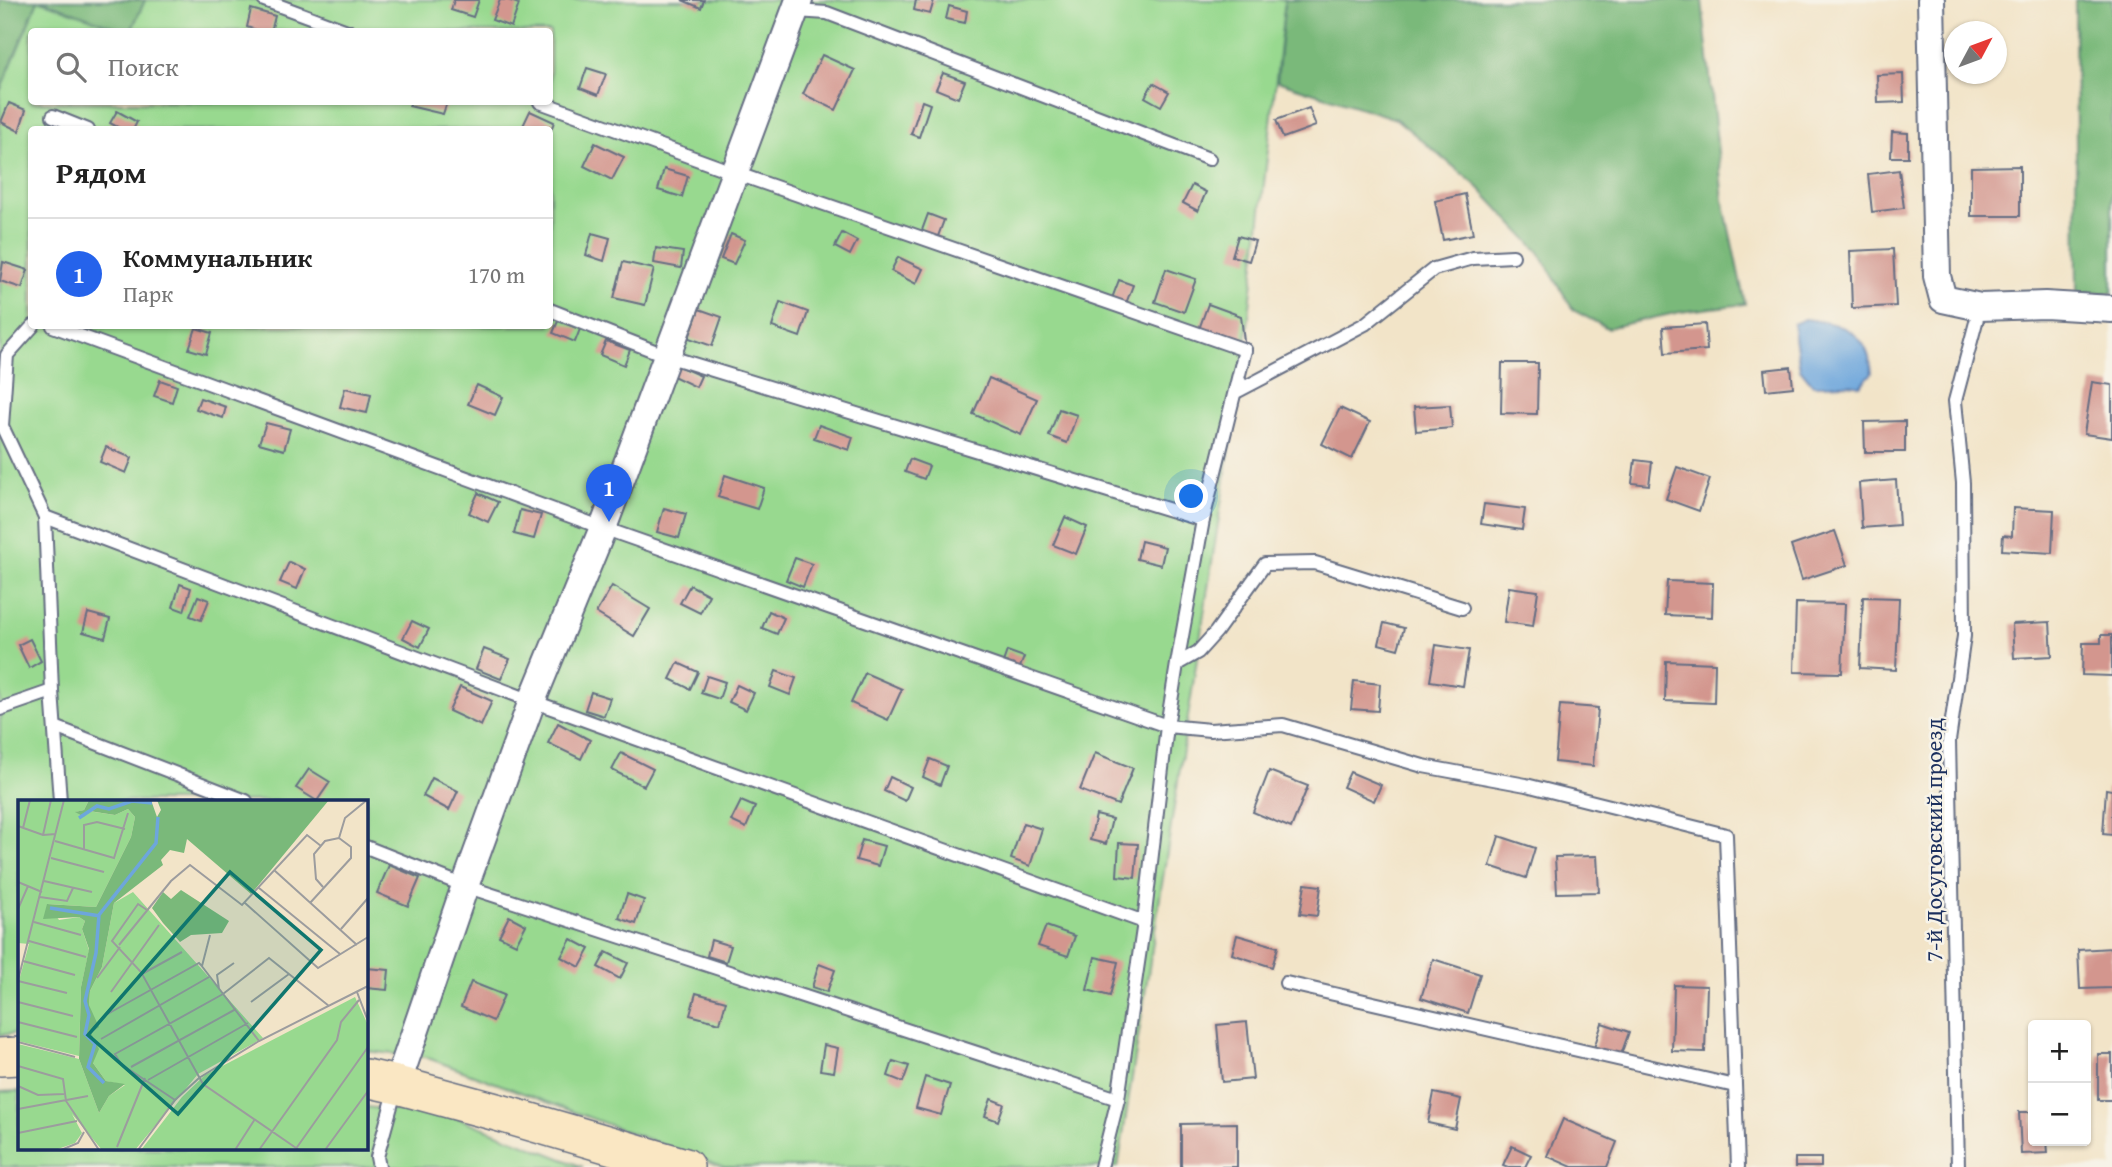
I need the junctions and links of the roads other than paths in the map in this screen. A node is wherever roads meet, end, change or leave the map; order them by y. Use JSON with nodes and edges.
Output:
{"nodes":[{"id":1,"x":264,"y":0,"type":"edge"},
{"id":2,"x":1931,"y":0,"type":"edge"},
{"id":3,"x":798,"y":6,"type":"edge"},
{"id":4,"x":338,"y":28,"type":"edge"},
{"id":5,"x":548,"y":105,"type":"edge"},
{"id":6,"x":53,"y":116,"type":"dead end"},
{"id":7,"x":78,"y":126,"type":"edge"},
{"id":8,"x":1209,"y":159,"type":"dead end"},
{"id":9,"x":735,"y":173,"type":"junction"},
{"id":10,"x":1513,"y":256,"type":"dead end"},
{"id":11,"x":1980,"y":307,"type":"junction"},
{"id":12,"x":2112,"y":309,"type":"edge"},
{"id":13,"x":553,"y":311,"type":"edge"},
{"id":14,"x":30,"y":329,"type":"edge"},
{"id":15,"x":61,"y":329,"type":"edge"},
{"id":16,"x":1245,"y":350,"type":"junction"},
{"id":17,"x":667,"y":356,"type":"junction"},
{"id":18,"x":45,"y":517,"type":"junction"},
{"id":19,"x":1203,"y":520,"type":"junction"},
{"id":20,"x":603,"y":528,"type":"junction"},
{"id":21,"x":1462,"y":607,"type":"dead end"},
{"id":22,"x":1177,"y":664,"type":"junction"},
{"id":23,"x":52,"y":691,"type":"junction"},
{"id":24,"x":532,"y":701,"type":"junction"},
{"id":25,"x":0,"y":709,"type":"edge"},
{"id":26,"x":1167,"y":726,"type":"junction"},
{"id":27,"x":55,"y":727,"type":"junction"},
{"id":28,"x":60,"y":800,"type":"edge"},
{"id":29,"x":243,"y":800,"type":"edge"},
{"id":30,"x":368,"y":848,"type":"edge"},
{"id":31,"x":465,"y":886,"type":"junction"},
{"id":32,"x":1144,"y":922,"type":"junction"},
{"id":33,"x":1286,"y":983,"type":"dead end"},
{"id":34,"x":18,"y":1056,"type":"edge"},
{"id":35,"x":0,"y":1057,"type":"edge"},
{"id":36,"x":381,"y":1081,"type":"edge"},
{"id":37,"x":1735,"y":1086,"type":"junction"},
{"id":38,"x":1118,"y":1098,"type":"junction"},
{"id":39,"x":379,"y":1167,"type":"edge"},
{"id":40,"x":685,"y":1167,"type":"edge"},
{"id":41,"x":1101,"y":1167,"type":"edge"},
{"id":42,"x":1738,"y":1167,"type":"edge"},
{"id":43,"x":1958,"y":1167,"type":"edge"}],
"edges":[{"from":1,"to":4,"type":"lane"},
{"from":2,"to":11,"type":"street"},
{"from":3,"to":8,"type":"lane"},
{"from":3,"to":9,"type":"street"},
{"from":5,"to":9,"type":"lane"},
{"from":6,"to":7,"type":"lane"},
{"from":9,"to":16,"type":"lane"},
{"from":9,"to":17,"type":"street"},
{"from":10,"to":16,"type":"lane"},
{"from":11,"to":12,"type":"street"},
{"from":11,"to":43,"type":"lane","name":"7-й Досуговский проезд"},
{"from":13,"to":17,"type":"lane"},
{"from":14,"to":18,"type":"lane"},
{"from":15,"to":20,"type":"lane"},
{"from":16,"to":19,"type":"lane"},
{"from":17,"to":19,"type":"lane"},
{"from":17,"to":20,"type":"street"},
{"from":18,"to":23,"type":"lane"},
{"from":18,"to":24,"type":"lane"},
{"from":19,"to":22,"type":"lane"},
{"from":20,"to":24,"type":"street"},
{"from":20,"to":26,"type":"lane"},
{"from":21,"to":22,"type":"lane"},
{"from":22,"to":26,"type":"lane"},
{"from":23,"to":25,"type":"lane"},
{"from":23,"to":27,"type":"lane"},
{"from":24,"to":31,"type":"street"},
{"from":24,"to":32,"type":"lane"},
{"from":26,"to":32,"type":"lane"},
{"from":26,"to":37,"type":"lane"},
{"from":27,"to":28,"type":"lane"},
{"from":27,"to":29,"type":"lane"},
{"from":30,"to":31,"type":"lane"},
{"from":31,"to":36,"type":"street"},
{"from":31,"to":38,"type":"lane"},
{"from":32,"to":38,"type":"lane"},
{"from":33,"to":37,"type":"lane"},
{"from":34,"to":35,"type":"main road"},
{"from":36,"to":39,"type":"lane"},
{"from":36,"to":40,"type":"main road"},
{"from":37,"to":42,"type":"lane"},
{"from":38,"to":41,"type":"lane"}]}
